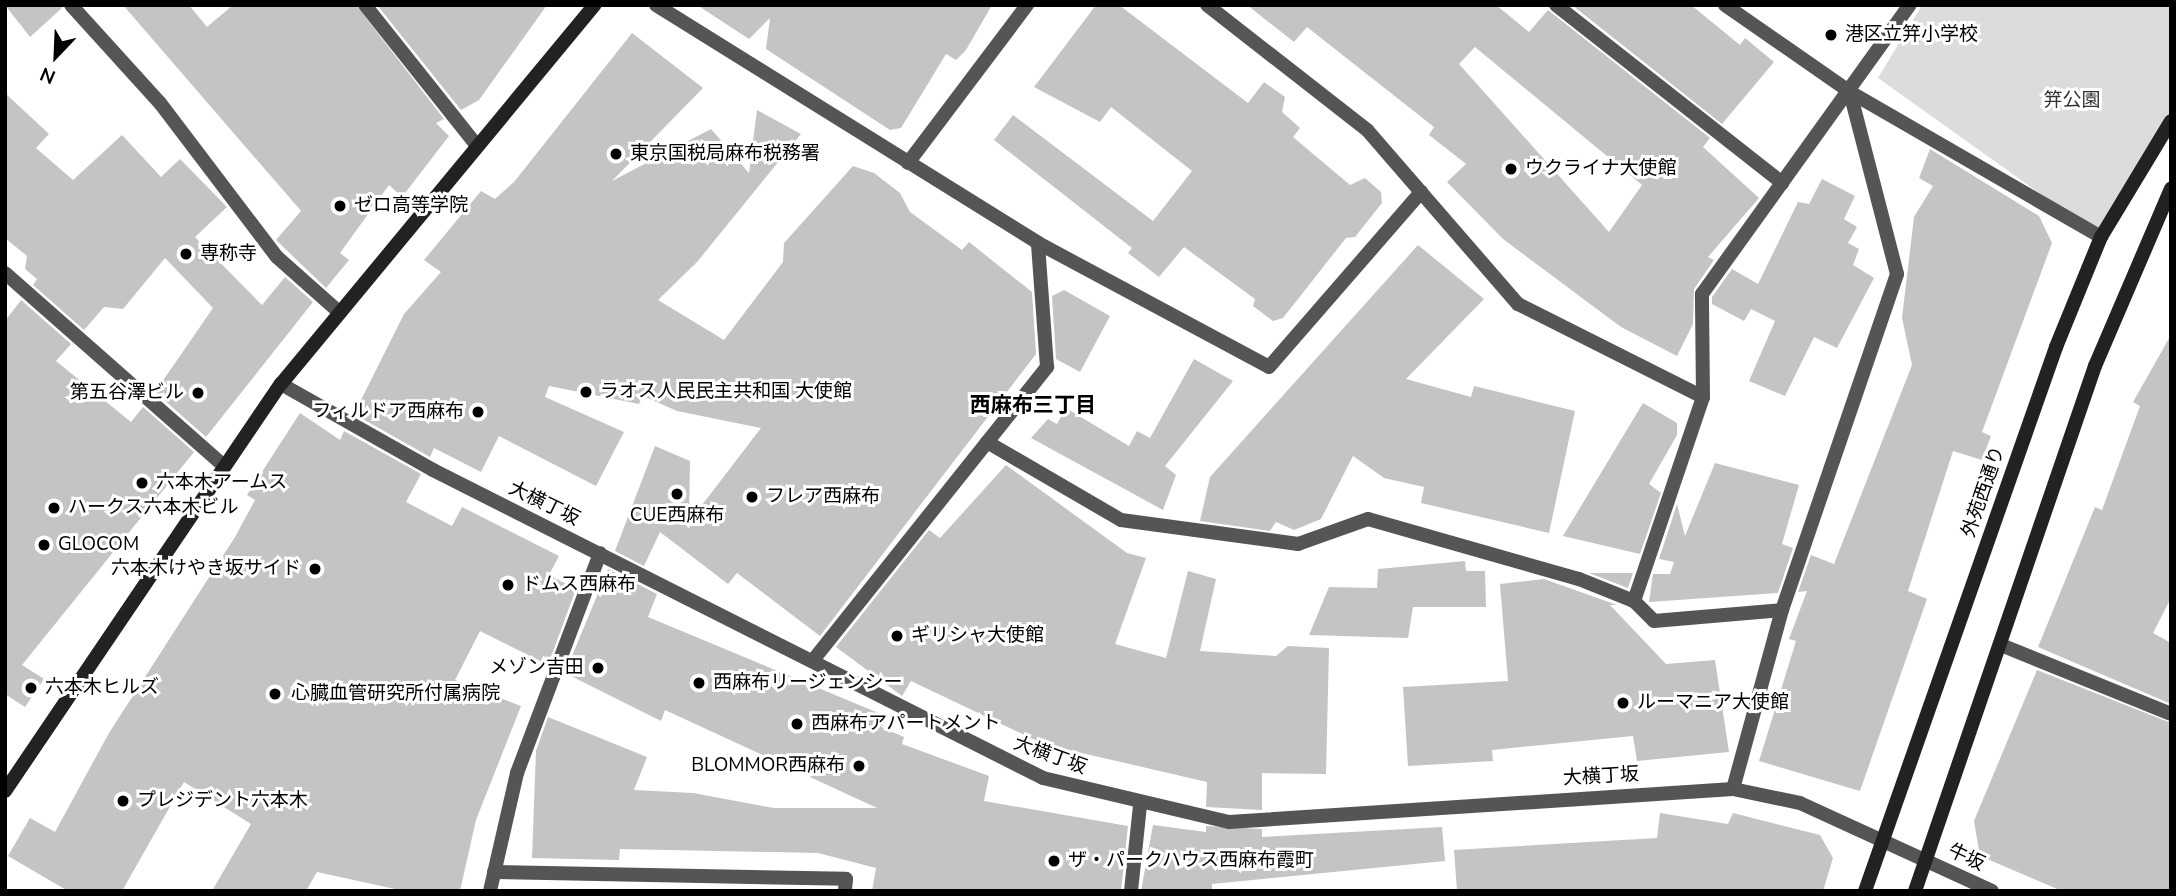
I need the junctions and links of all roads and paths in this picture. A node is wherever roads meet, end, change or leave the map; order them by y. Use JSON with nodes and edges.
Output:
{"nodes":[{"id":1,"x":71,"y":5,"type":"edge"},
{"id":2,"x":365,"y":5,"type":"edge"},
{"id":3,"x":595,"y":5,"type":"edge"},
{"id":4,"x":656,"y":5,"type":"edge"},
{"id":5,"x":1027,"y":5,"type":"edge"},
{"id":6,"x":1207,"y":5,"type":"edge"},
{"id":7,"x":1556,"y":5,"type":"edge"},
{"id":8,"x":1725,"y":5,"type":"edge"},
{"id":9,"x":1910,"y":5,"type":"edge"},
{"id":10,"x":1850,"y":92,"type":"junction"},
{"id":11,"x":2171,"y":121,"type":"edge"},
{"id":12,"x":477,"y":146,"type":"junction"},
{"id":13,"x":908,"y":163,"type":"junction"},
{"id":14,"x":1782,"y":183,"type":"junction"},
{"id":15,"x":2171,"y":189,"type":"edge"},
{"id":16,"x":1421,"y":192,"type":"junction"},
{"id":17,"x":2101,"y":237,"type":"junction"},
{"id":18,"x":1038,"y":243,"type":"junction"},
{"id":19,"x":5,"y":273,"type":"edge"},
{"id":20,"x":340,"y":313,"type":"junction"},
{"id":21,"x":281,"y":384,"type":"junction"},
{"id":22,"x":1703,"y":397,"type":"junction"},
{"id":23,"x":987,"y":442,"type":"junction"},
{"id":24,"x":222,"y":464,"type":"junction"},
{"id":25,"x":600,"y":553,"type":"junction"},
{"id":26,"x":1634,"y":601,"type":"junction"},
{"id":27,"x":1782,"y":610,"type":"junction"},
{"id":28,"x":2001,"y":645,"type":"junction"},
{"id":29,"x":814,"y":659,"type":"junction"},
{"id":30,"x":2171,"y":714,"type":"edge"},
{"id":31,"x":1732,"y":789,"type":"junction"},
{"id":32,"x":5,"y":791,"type":"edge"},
{"id":33,"x":1140,"y":805,"type":"junction"},
{"id":34,"x":1881,"y":841,"type":"junction"},
{"id":35,"x":1925,"y":860,"type":"junction"},
{"id":36,"x":494,"y":873,"type":"junction"},
{"id":37,"x":490,"y":891,"type":"edge"},
{"id":38,"x":845,"y":891,"type":"edge"},
{"id":39,"x":1131,"y":891,"type":"edge"},
{"id":40,"x":1865,"y":891,"type":"edge"},
{"id":41,"x":1915,"y":891,"type":"edge"},
{"id":42,"x":1992,"y":891,"type":"edge"}],
"edges":[{"from":1,"to":20,"type":"street"},
{"from":2,"to":12,"type":"street"},
{"from":3,"to":12,"type":"main road"},
{"from":4,"to":13,"type":"street"},
{"from":5,"to":13,"type":"street"},
{"from":6,"to":16,"type":"street"},
{"from":7,"to":14,"type":"street"},
{"from":8,"to":10,"type":"street"},
{"from":9,"to":10,"type":"street"},
{"from":10,"to":14,"type":"street"},
{"from":10,"to":17,"type":"street"},
{"from":10,"to":27,"type":"street"},
{"from":11,"to":17,"type":"main road","name":"外苑西通り"},
{"from":12,"to":20,"type":"main road"},
{"from":13,"to":18,"type":"street"},
{"from":14,"to":22,"type":"street"},
{"from":15,"to":28,"type":"main road"},
{"from":16,"to":18,"type":"street"},
{"from":16,"to":22,"type":"street"},
{"from":17,"to":34,"type":"main road","name":"外苑西通り"},
{"from":18,"to":23,"type":"street"},
{"from":19,"to":24,"type":"street"},
{"from":20,"to":21,"type":"main road"},
{"from":21,"to":24,"type":"main road"},
{"from":21,"to":25,"type":"street","name":"大横丁坂"},
{"from":22,"to":26,"type":"street"},
{"from":23,"to":26,"type":"street"},
{"from":23,"to":29,"type":"street"},
{"from":24,"to":32,"type":"main road"},
{"from":25,"to":29,"type":"street","name":"大横丁坂"},
{"from":25,"to":36,"type":"street"},
{"from":26,"to":27,"type":"street"},
{"from":27,"to":31,"type":"street"},
{"from":28,"to":30,"type":"street"},
{"from":28,"to":35,"type":"main road"},
{"from":29,"to":33,"type":"street","name":"大横丁坂"},
{"from":31,"to":33,"type":"street","name":"大横丁坂"},
{"from":31,"to":34,"type":"street","name":"大横丁坂"},
{"from":33,"to":39,"type":"street"},
{"from":34,"to":35,"type":"street","name":"牛坂"},
{"from":34,"to":40,"type":"main road","name":"外苑西通り"},
{"from":35,"to":41,"type":"main road"},
{"from":35,"to":42,"type":"street","name":"牛坂"},
{"from":36,"to":37,"type":"street"},
{"from":36,"to":38,"type":"street"}]}
